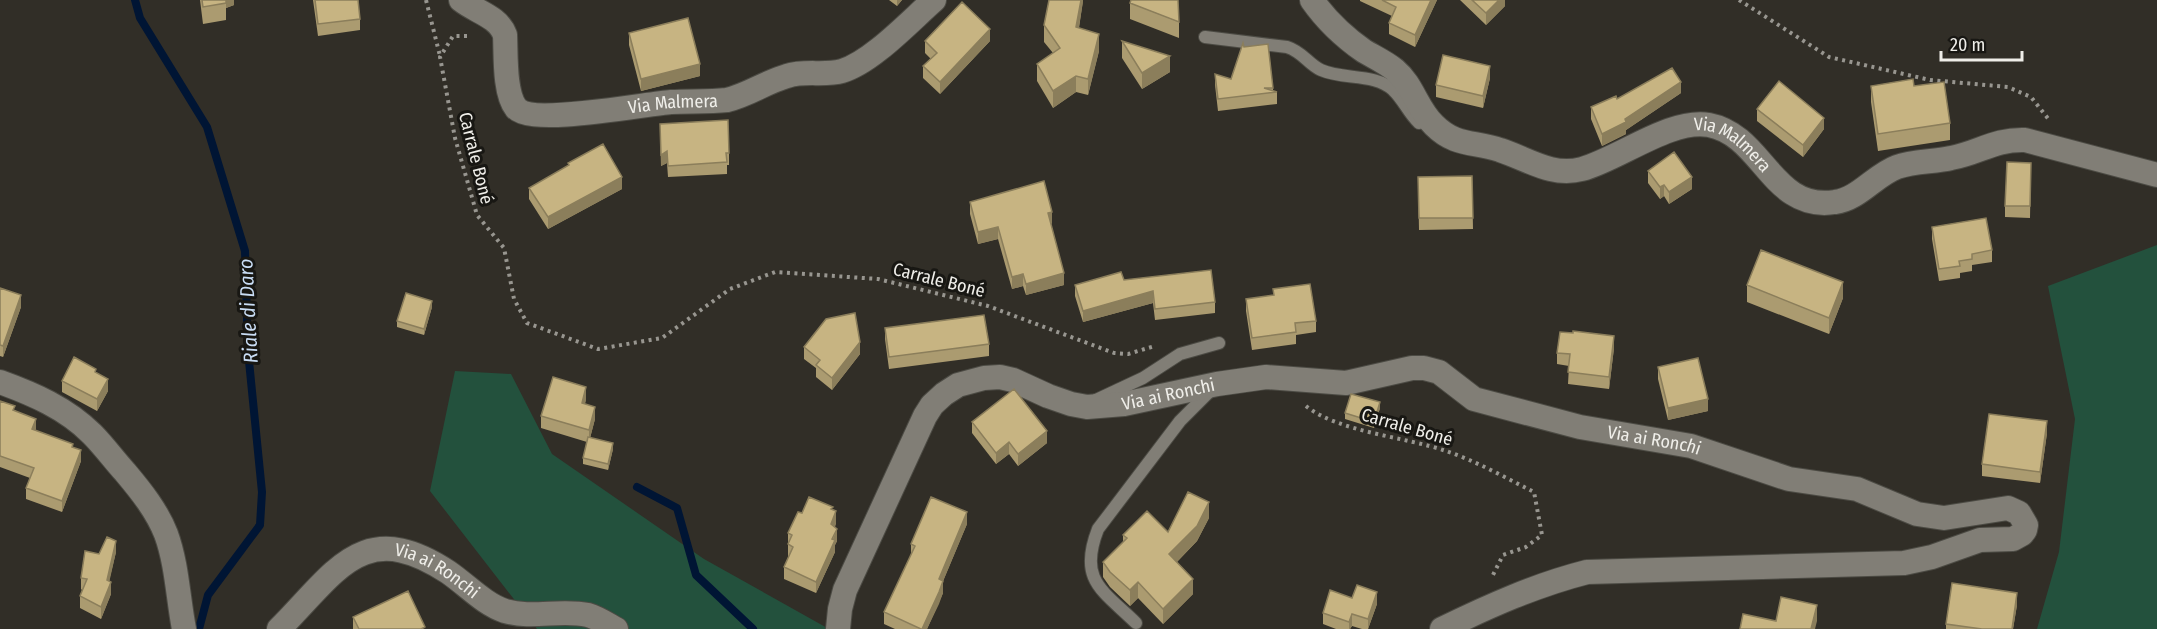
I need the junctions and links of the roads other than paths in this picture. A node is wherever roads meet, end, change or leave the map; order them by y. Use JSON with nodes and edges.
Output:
{"nodes":[{"id":1,"x":460,"y":0,"type":"edge"},
{"id":2,"x":934,"y":0,"type":"edge"},
{"id":3,"x":1312,"y":0,"type":"edge"},
{"id":4,"x":1205,"y":37,"type":"dead end"},
{"id":5,"x":1437,"y":128,"type":"junction"},
{"id":6,"x":2157,"y":175,"type":"edge"},
{"id":7,"x":1219,"y":343,"type":"dead end"},
{"id":8,"x":0,"y":382,"type":"edge"},
{"id":9,"x":1217,"y":384,"type":"junction"},
{"id":10,"x":1087,"y":407,"type":"junction"},
{"id":11,"x":1136,"y":623,"type":"dead end"},
{"id":12,"x":184,"y":629,"type":"edge"},
{"id":13,"x":279,"y":629,"type":"edge"},
{"id":14,"x":616,"y":629,"type":"edge"},
{"id":15,"x":838,"y":629,"type":"edge"},
{"id":16,"x":1442,"y":629,"type":"edge"}],
"edges":[{"from":1,"to":2,"type":"street","name":"Via Malmera"},
{"from":3,"to":5,"type":"street","name":"Via Malmera"},
{"from":4,"to":5,"type":"lane"},
{"from":5,"to":6,"type":"street","name":"Via Malmera"},
{"from":7,"to":10,"type":"lane"},
{"from":8,"to":12,"type":"street"},
{"from":9,"to":10,"type":"street","name":"Via ai Ronchi"},
{"from":9,"to":11,"type":"lane"},
{"from":9,"to":16,"type":"street","name":"Via ai Ronchi"},
{"from":10,"to":15,"type":"street","name":"Via ai Ronchi"},
{"from":13,"to":14,"type":"street","name":"Via ai Ronchi"}]}
